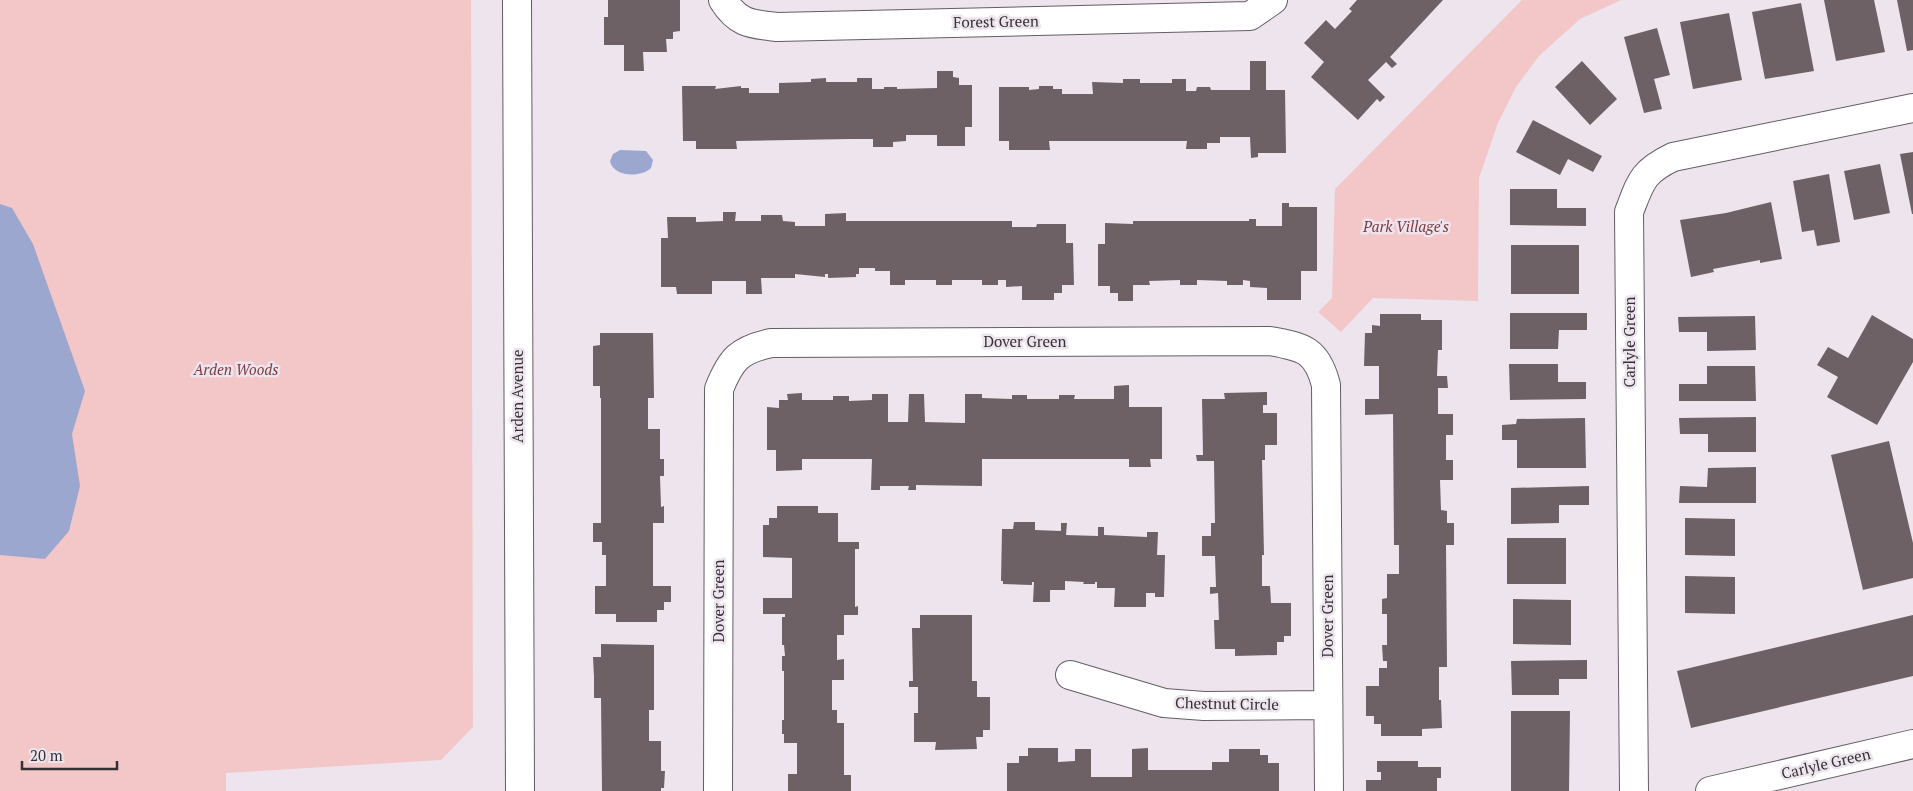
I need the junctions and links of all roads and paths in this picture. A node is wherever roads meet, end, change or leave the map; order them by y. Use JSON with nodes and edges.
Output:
{"nodes":[{"id":1,"x":517,"y":0,"type":"edge"},
{"id":2,"x":723,"y":0,"type":"edge"},
{"id":3,"x":1273,"y":0,"type":"edge"},
{"id":4,"x":1913,"y":108,"type":"edge"},
{"id":5,"x":1070,"y":675,"type":"dead end"},
{"id":6,"x":1328,"y":705,"type":"junction"},
{"id":7,"x":1913,"y":744,"type":"edge"},
{"id":8,"x":520,"y":791,"type":"edge"},
{"id":9,"x":718,"y":791,"type":"edge"},
{"id":10,"x":1329,"y":791,"type":"edge"},
{"id":11,"x":1634,"y":791,"type":"edge"},
{"id":12,"x":1710,"y":791,"type":"edge"}],
"edges":[{"from":1,"to":8,"type":"street","name":"Arden Avenue"},
{"from":2,"to":3,"type":"street","name":"Forest Green"},
{"from":4,"to":11,"type":"street","name":"Carlyle Green"},
{"from":5,"to":6,"type":"street","name":"Chestnut Circle"},
{"from":6,"to":9,"type":"street","name":"Dover Green"},
{"from":6,"to":10,"type":"street","name":"Dover Green"},
{"from":7,"to":12,"type":"street","name":"Carlyle Green"}]}
